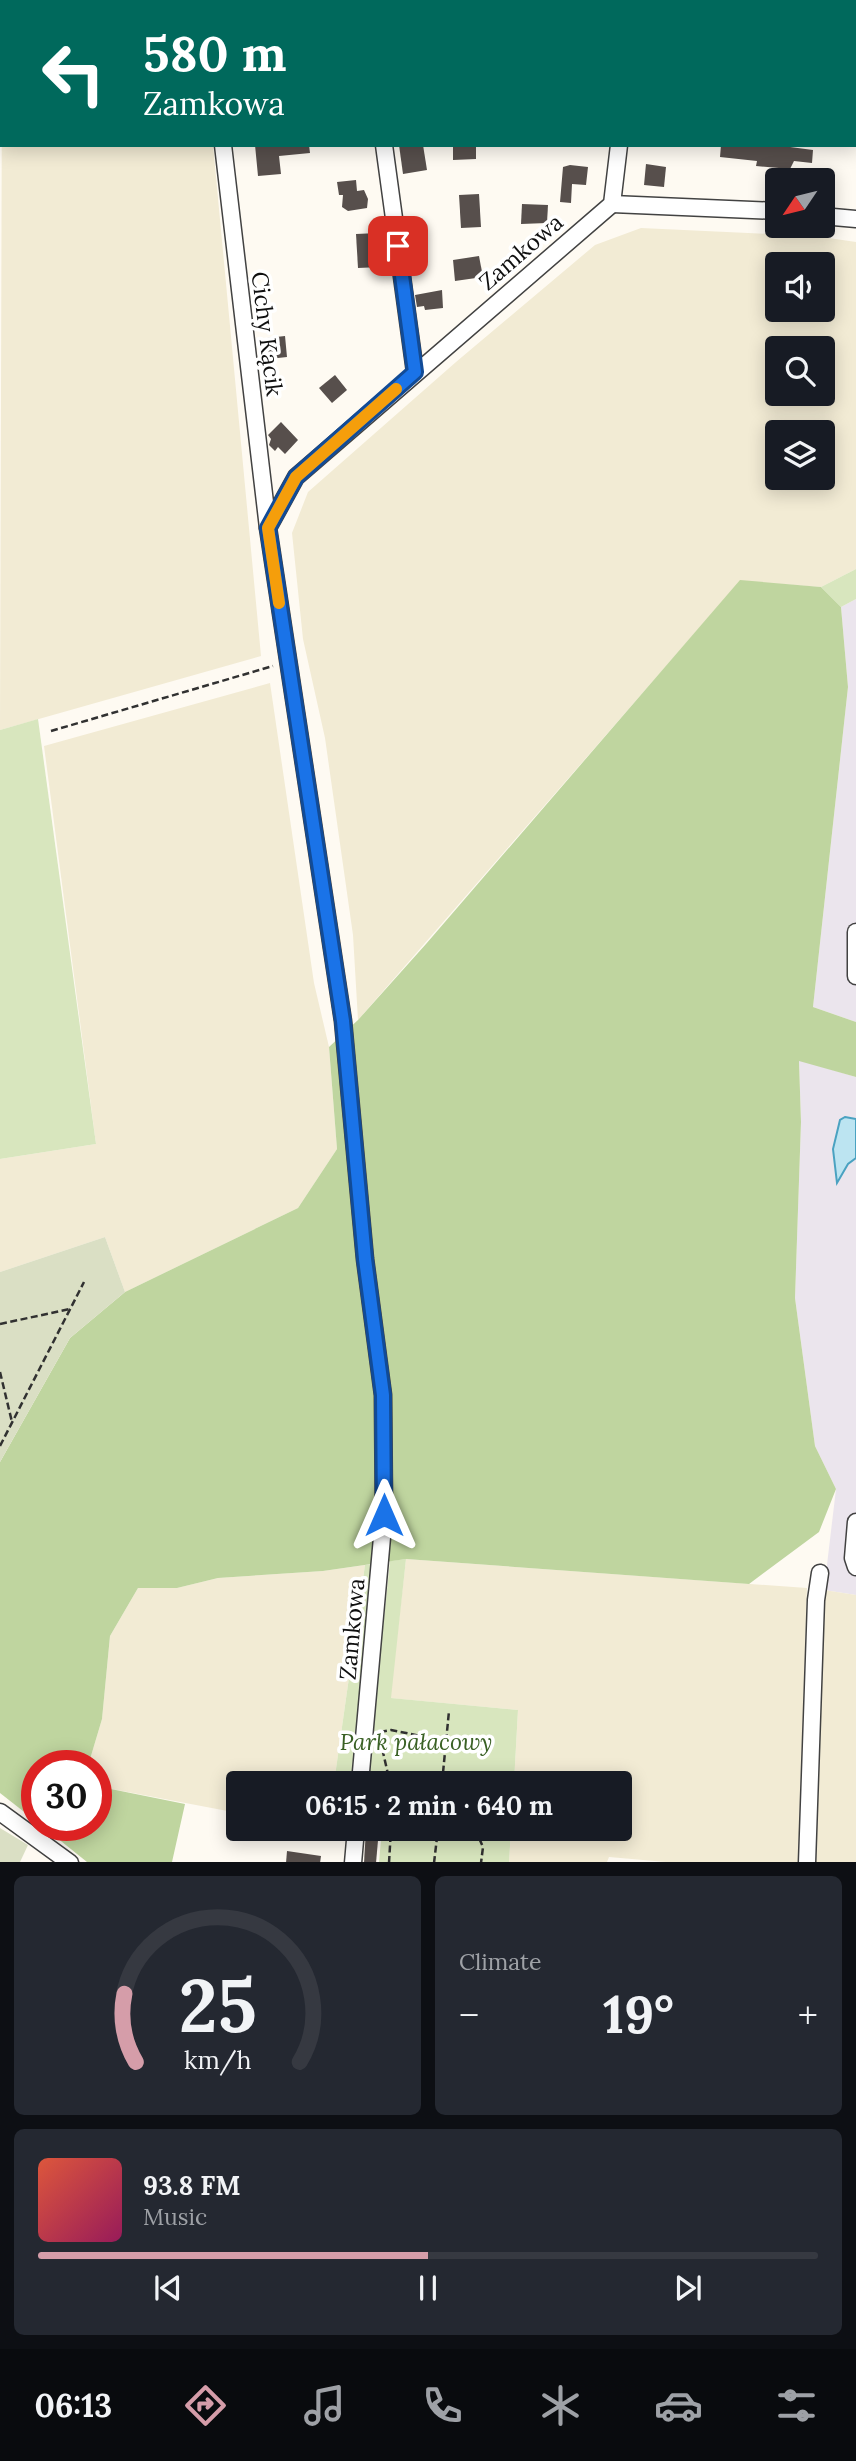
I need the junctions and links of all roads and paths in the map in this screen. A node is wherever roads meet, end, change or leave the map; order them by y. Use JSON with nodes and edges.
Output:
{"nodes":[{"id":1,"x":223,"y":147,"type":"edge"},
{"id":2,"x":384,"y":147,"type":"edge"},
{"id":3,"x":619,"y":147,"type":"edge"},
{"id":4,"x":612,"y":204,"type":"junction"},
{"id":5,"x":765,"y":211,"type":"edge"},
{"id":6,"x":835,"y":217,"type":"edge"},
{"id":7,"x":856,"y":219,"type":"edge"},
{"id":8,"x":415,"y":372,"type":"junction"},
{"id":9,"x":268,"y":528,"type":"junction"},
{"id":10,"x":288,"y":661,"type":"junction"},
{"id":11,"x":51,"y":731,"type":"dead end"},
{"id":12,"x":856,"y":932,"type":"edge"},
{"id":13,"x":856,"y":976,"type":"edge"},
{"id":14,"x":84,"y":1282,"type":"dead end"},
{"id":15,"x":70,"y":1309,"type":"junction"},
{"id":16,"x":0,"y":1324,"type":"edge"},
{"id":17,"x":0,"y":1372,"type":"edge"},
{"id":18,"x":1,"y":1385,"type":"edge"},
{"id":19,"x":12,"y":1422,"type":"junction"},
{"id":20,"x":0,"y":1446,"type":"edge"},
{"id":21,"x":856,"y":1522,"type":"edge"},
{"id":22,"x":856,"y":1567,"type":"edge"},
{"id":23,"x":820,"y":1573,"type":"dead end"},
{"id":24,"x":449,"y":1711,"type":"dead end"},
{"id":25,"x":421,"y":1736,"type":"dead end"},
{"id":26,"x":361,"y":1771,"type":"edge"},
{"id":27,"x":386,"y":1771,"type":"edge"},
{"id":28,"x":443,"y":1771,"type":"edge"},
{"id":29,"x":0,"y":1812,"type":"edge"},
{"id":30,"x":355,"y":1841,"type":"edge"},
{"id":31,"x":391,"y":1841,"type":"edge"},
{"id":32,"x":437,"y":1841,"type":"edge"},
{"id":33,"x":480,"y":1841,"type":"edge"},
{"id":34,"x":69,"y":1862,"type":"edge"},
{"id":35,"x":352,"y":1862,"type":"edge"},
{"id":36,"x":389,"y":1862,"type":"edge"},
{"id":37,"x":434,"y":1862,"type":"edge"},
{"id":38,"x":481,"y":1862,"type":"edge"},
{"id":39,"x":807,"y":1862,"type":"edge"}],
"edges":[{"from":1,"to":9,"type":"street","name":"Cichy Kącik"},
{"from":2,"to":8,"type":"street"},
{"from":3,"to":4,"type":"street"},
{"from":4,"to":5,"type":"street"},
{"from":4,"to":8,"type":"street","name":"Zamkowa"},
{"from":6,"to":7,"type":"street"},
{"from":8,"to":9,"type":"street","name":"Zamkowa"},
{"from":9,"to":10,"type":"street","name":"Zamkowa"},
{"from":10,"to":11,"type":"path"},
{"from":10,"to":26,"type":"street","name":"Zamkowa"},
{"from":12,"to":13,"type":"street"},
{"from":14,"to":15,"type":"path"},
{"from":15,"to":16,"type":"path"},
{"from":15,"to":19,"type":"path"},
{"from":17,"to":18,"type":"path"},
{"from":18,"to":19,"type":"path"},
{"from":19,"to":20,"type":"path"},
{"from":21,"to":22,"type":"street"},
{"from":23,"to":39,"type":"street"},
{"from":24,"to":28,"type":"path"},
{"from":25,"to":27,"type":"path"},
{"from":29,"to":34,"type":"street"},
{"from":30,"to":35,"type":"street"},
{"from":31,"to":36,"type":"path"},
{"from":32,"to":37,"type":"path"},
{"from":33,"to":38,"type":"path"}]}
